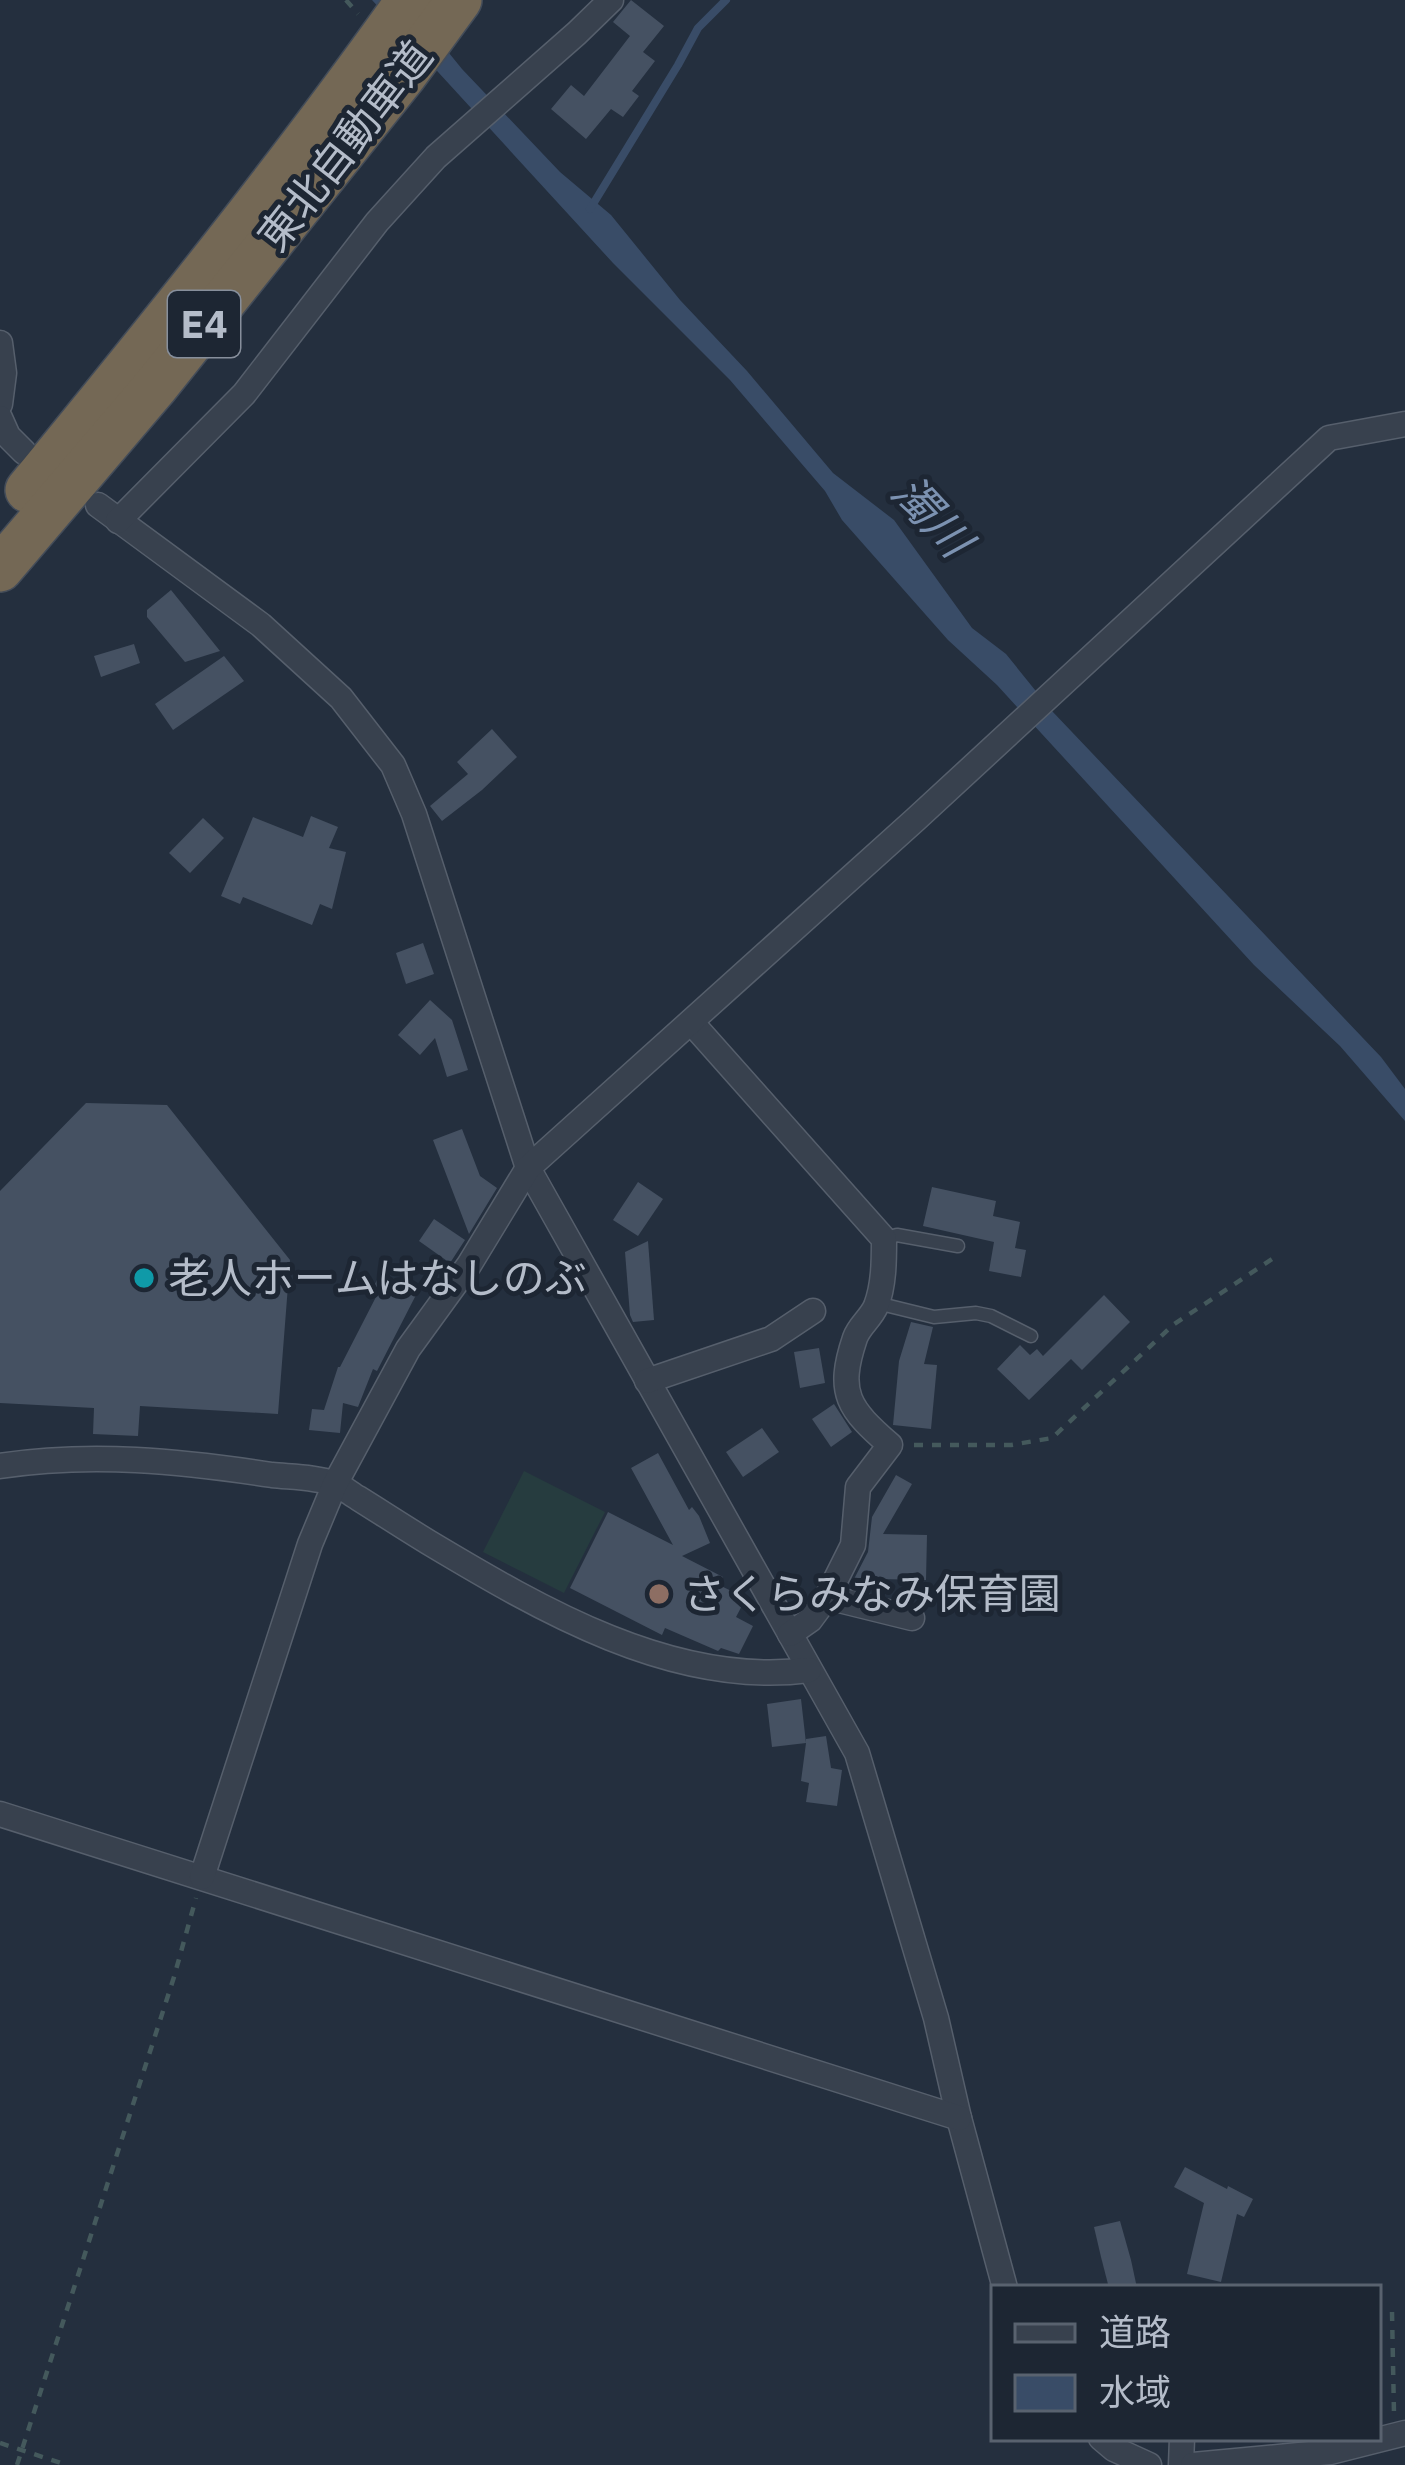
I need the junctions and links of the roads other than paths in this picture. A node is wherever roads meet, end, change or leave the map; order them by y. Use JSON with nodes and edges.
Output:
{"nodes":[{"id":1,"x":409,"y":0,"type":"edge"},
{"id":2,"x":459,"y":0,"type":"edge"},
{"id":3,"x":611,"y":0,"type":"edge"},
{"id":4,"x":381,"y":48,"type":"junction"},
{"id":5,"x":0,"y":343,"type":"edge"},
{"id":6,"x":0,"y":404,"type":"edge"},
{"id":7,"x":0,"y":418,"type":"edge"},
{"id":8,"x":1405,"y":424,"type":"edge"},
{"id":9,"x":24,"y":452,"type":"dead end"},
{"id":10,"x":0,"y":523,"type":"edge"},
{"id":11,"x":0,"y":569,"type":"edge"},
{"id":12,"x":691,"y":1022,"type":"junction"},
{"id":13,"x":528,"y":1168,"type":"junction"},
{"id":14,"x":884,"y":1239,"type":"junction"},
{"id":15,"x":958,"y":1246,"type":"dead end"},
{"id":16,"x":877,"y":1303,"type":"junction"},
{"id":17,"x":813,"y":1311,"type":"dead end"},
{"id":18,"x":1031,"y":1336,"type":"dead end"},
{"id":19,"x":647,"y":1381,"type":"junction"},
{"id":20,"x":0,"y":1466,"type":"edge"},
{"id":21,"x":335,"y":1484,"type":"junction"},
{"id":22,"x":827,"y":1597,"type":"junction"},
{"id":23,"x":912,"y":1618,"type":"dead end"},
{"id":24,"x":790,"y":1634,"type":"junction"},
{"id":25,"x":809,"y":1670,"type":"junction"},
{"id":26,"x":0,"y":1814,"type":"edge"},
{"id":27,"x":202,"y":1877,"type":"junction"},
{"id":28,"x":959,"y":2118,"type":"junction"},
{"id":29,"x":1005,"y":2285,"type":"edge"},
{"id":30,"x":1105,"y":2441,"type":"edge"},
{"id":31,"x":1375,"y":2441,"type":"edge"},
{"id":32,"x":1301,"y":2460,"type":"edge"},
{"id":33,"x":1149,"y":2465,"type":"edge"},
{"id":34,"x":1192,"y":2465,"type":"edge"}],
"edges":[{"from":1,"to":4,"type":"highway","name":"東北自動車道","number":"E4"},
{"from":2,"to":4,"type":"highway","name":"東北自動車道","number":"E4"},
{"from":3,"to":13,"type":"street"},
{"from":4,"to":10,"type":"highway","name":"東北自動車道","number":"E4"},
{"from":4,"to":11,"type":"highway","name":"東北自動車道","number":"E4"},
{"from":5,"to":6,"type":"street"},
{"from":7,"to":9,"type":"street"},
{"from":8,"to":12,"type":"street"},
{"from":12,"to":13,"type":"street"},
{"from":12,"to":14,"type":"street"},
{"from":13,"to":19,"type":"street"},
{"from":13,"to":21,"type":"street"},
{"from":14,"to":15,"type":"lane"},
{"from":14,"to":16,"type":"street"},
{"from":16,"to":18,"type":"lane"},
{"from":16,"to":22,"type":"street"},
{"from":17,"to":19,"type":"street"},
{"from":19,"to":24,"type":"street"},
{"from":20,"to":21,"type":"street"},
{"from":21,"to":25,"type":"street"},
{"from":21,"to":27,"type":"street"},
{"from":22,"to":23,"type":"street"},
{"from":22,"to":24,"type":"street"},
{"from":24,"to":25,"type":"street"},
{"from":25,"to":28,"type":"street"},
{"from":26,"to":27,"type":"street"},
{"from":27,"to":28,"type":"street"},
{"from":28,"to":29,"type":"street"},
{"from":30,"to":33,"type":"street"},
{"from":31,"to":32,"type":"street"},
{"from":32,"to":34,"type":"street"}]}
